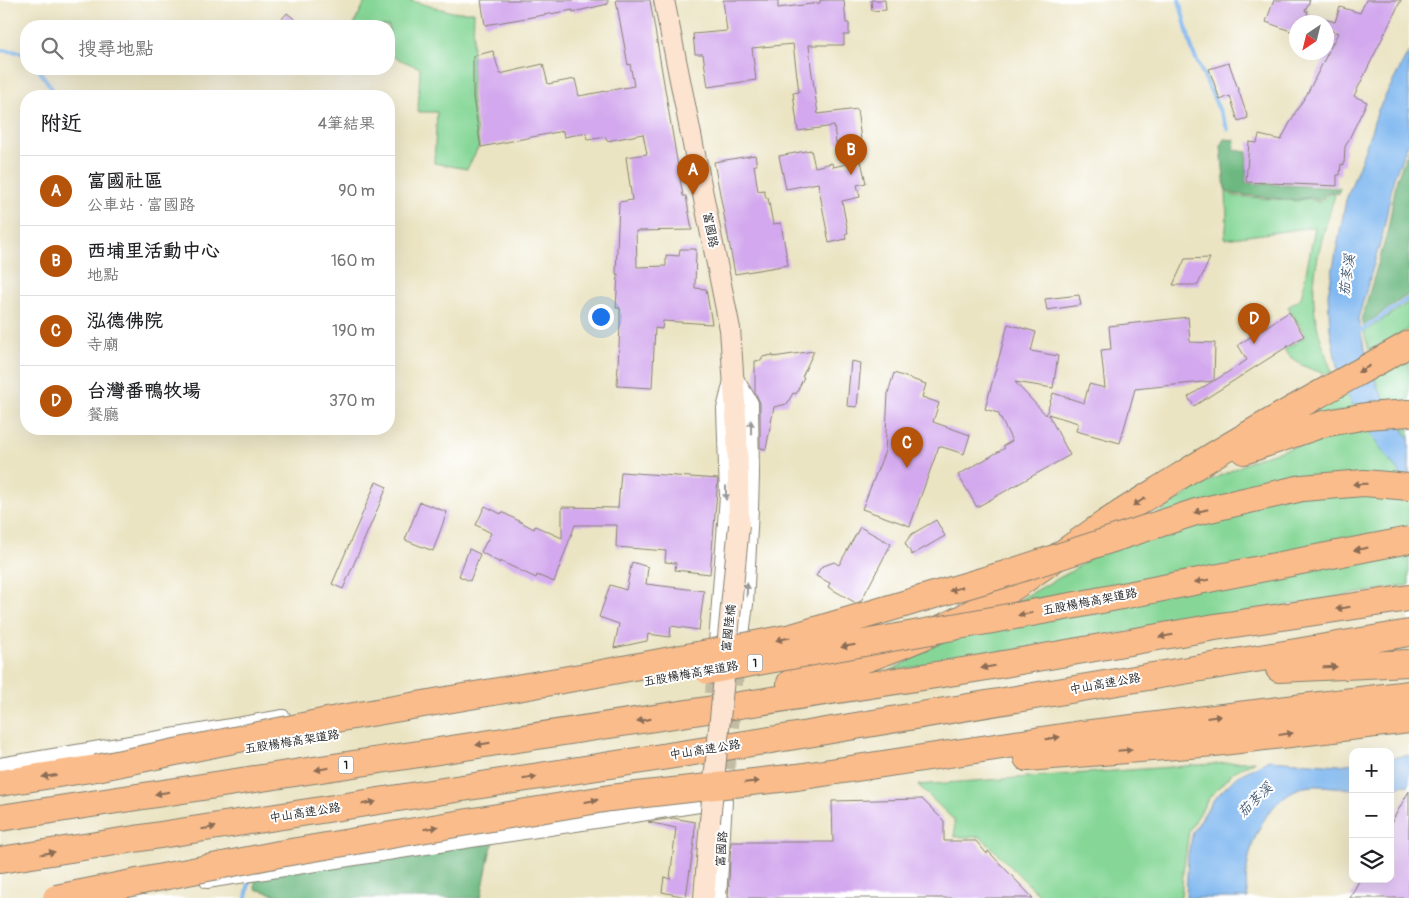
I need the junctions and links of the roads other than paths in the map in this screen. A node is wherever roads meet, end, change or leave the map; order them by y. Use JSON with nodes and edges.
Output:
{"nodes":[{"id":1,"x":664,"y":0,"type":"edge"},
{"id":2,"x":1408,"y":344,"type":"edge"},
{"id":3,"x":733,"y":373,"type":"junction"},
{"id":4,"x":1409,"y":413,"type":"edge"},
{"id":5,"x":1180,"y":476,"type":"junction"},
{"id":6,"x":1409,"y":487,"type":"edge"},
{"id":7,"x":739,"y":525,"type":"joint"},
{"id":8,"x":1409,"y":540,"type":"edge"},
{"id":9,"x":1409,"y":598,"type":"edge"},
{"id":10,"x":1409,"y":633,"type":"edge"},
{"id":11,"x":741,"y":640,"type":"junction"},
{"id":12,"x":716,"y":642,"type":"junction"},
{"id":13,"x":1409,"y":663,"type":"edge"},
{"id":14,"x":737,"y":673,"type":"tunnel mouth"},
{"id":15,"x":713,"y":677,"type":"tunnel mouth"},
{"id":16,"x":1409,"y":694,"type":"edge"},
{"id":17,"x":692,"y":712,"type":"junction"},
{"id":18,"x":1409,"y":720,"type":"edge"},
{"id":19,"x":796,"y":736,"type":"junction"},
{"id":20,"x":0,"y":766,"type":"edge"},
{"id":21,"x":97,"y":768,"type":"junction"},
{"id":22,"x":797,"y":777,"type":"junction"},
{"id":23,"x":0,"y":783,"type":"edge"},
{"id":24,"x":708,"y":812,"type":"junction"},
{"id":25,"x":0,"y":818,"type":"edge"},
{"id":26,"x":0,"y":860,"type":"edge"},
{"id":27,"x":705,"y":892,"type":"edge"},
{"id":28,"x":56,"y":898,"type":"edge"},
{"id":29,"x":98,"y":898,"type":"edge"},
{"id":30,"x":696,"y":898,"type":"edge"},
{"id":31,"x":719,"y":898,"type":"edge"}],
"edges":[{"from":1,"to":3,"type":"street","name":"富國路"},
{"from":2,"to":5,"type":"highway","one_way":true},
{"from":3,"to":7,"type":"street","name":"富國路"},
{"from":11,"to":3,"type":"street","name":"富國路","one_way":true},
{"from":3,"to":12,"type":"street","name":"富國路","one_way":true},
{"from":4,"to":5,"type":"highway"},
{"from":5,"to":17,"type":"highway","one_way":true},
{"from":6,"to":21,"type":"highway","one_way":true,"bridge":true},
{"from":7,"to":24,"type":"street","name":"富國陸橋","bridge":true},
{"from":8,"to":21,"type":"highway","name":"五股楊梅高架道路","number":"1","one_way":true,"bridge":true},
{"from":9,"to":17,"type":"highway","number":"1","one_way":true},
{"from":10,"to":19,"type":"highway","name":"中山高速公路"},
{"from":11,"to":12,"type":"street"},
{"from":11,"to":14,"type":"street","name":"富國路"},
{"from":12,"to":15,"type":"street","name":"富國路"},
{"from":12,"to":20,"type":"street"},
{"from":19,"to":13,"type":"highway","one_way":true},
{"from":22,"to":16,"type":"highway","one_way":true},
{"from":17,"to":25,"type":"highway","number":"1","one_way":true},
{"from":22,"to":18,"type":"highway","one_way":true},
{"from":26,"to":19,"type":"highway","name":"中山高速公路","one_way":true},
{"from":21,"to":23,"type":"highway","name":"五股楊梅高架道路","number":"1","one_way":true},
{"from":28,"to":22,"type":"highway","one_way":true,"bridge":true},
{"from":24,"to":27,"type":"street","name":"富國路"},
{"from":24,"to":29,"type":"street"},
{"from":24,"to":30,"type":"street","name":"富國路"},
{"from":24,"to":31,"type":"street","name":"富國路"}]}
